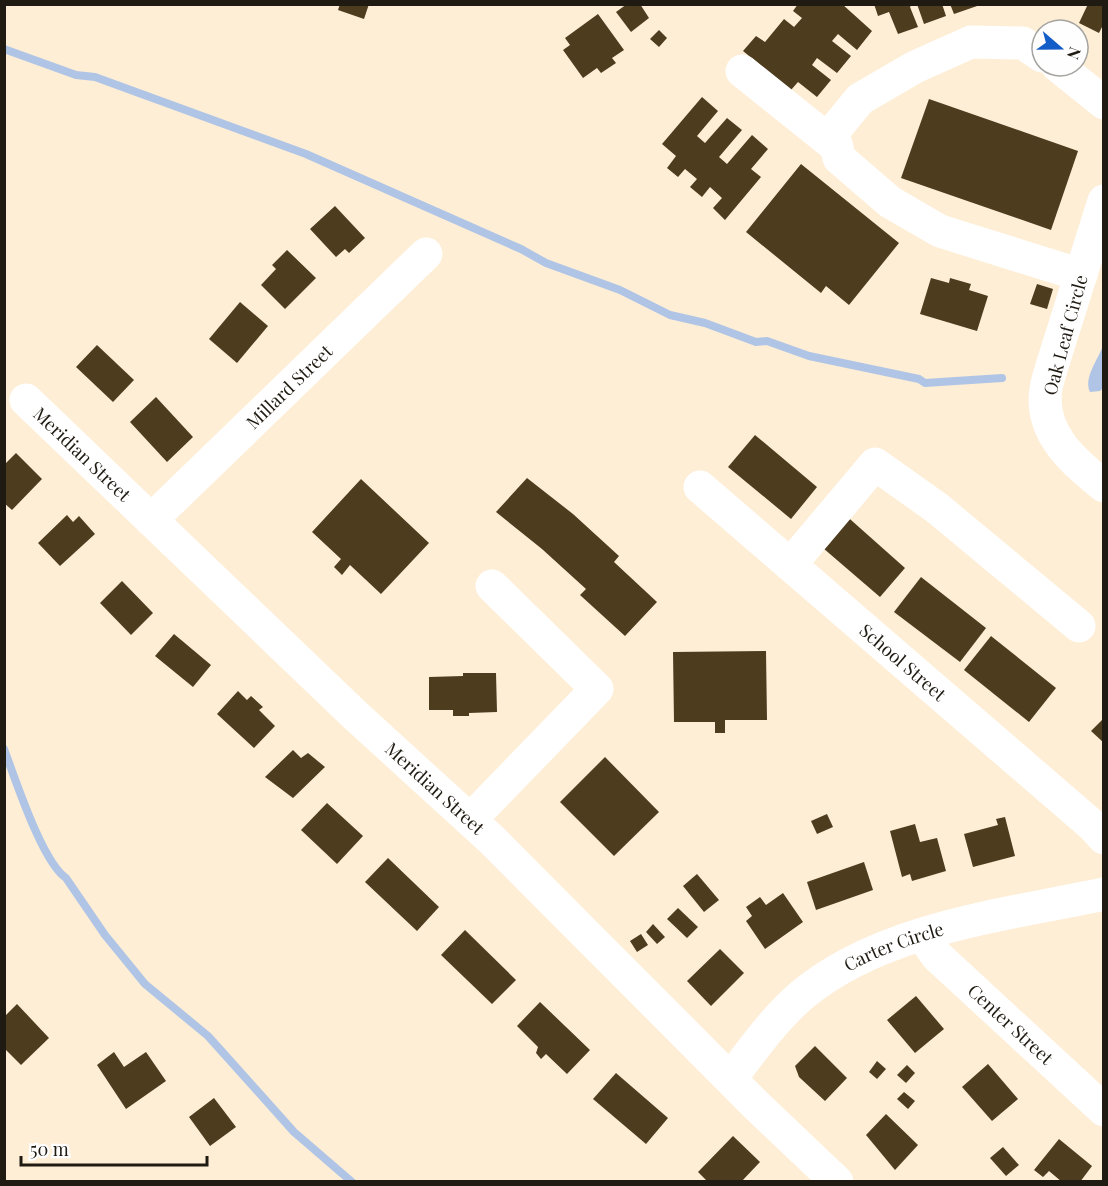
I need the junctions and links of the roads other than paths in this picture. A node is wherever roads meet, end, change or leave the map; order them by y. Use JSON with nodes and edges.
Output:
{"nodes":[{"id":1,"x":1030,"y":48,"type":"edge"},
{"id":2,"x":742,"y":71,"type":"dead end"},
{"id":3,"x":1073,"y":78,"type":"edge"},
{"id":4,"x":1104,"y":103,"type":"edge"},
{"id":5,"x":837,"y":147,"type":"junction"},
{"id":6,"x":1104,"y":201,"type":"edge"},
{"id":7,"x":426,"y":254,"type":"dead end"},
{"id":8,"x":1081,"y":275,"type":"junction"},
{"id":9,"x":26,"y":400,"type":"dead end"},
{"id":10,"x":1104,"y":486,"type":"edge"},
{"id":11,"x":700,"y":487,"type":"dead end"},
{"id":12,"x":151,"y":520,"type":"junction"},
{"id":13,"x":790,"y":565,"type":"junction"},
{"id":14,"x":492,"y":586,"type":"dead end"},
{"id":15,"x":1079,"y":626,"type":"dead end"},
{"id":16,"x":470,"y":820,"type":"junction"},
{"id":17,"x":1104,"y":838,"type":"edge"},
{"id":18,"x":1104,"y":894,"type":"edge"},
{"id":19,"x":922,"y":935,"type":"junction"},
{"id":20,"x":731,"y":1078,"type":"junction"},
{"id":21,"x":1104,"y":1110,"type":"edge"},
{"id":22,"x":837,"y":1182,"type":"edge"}],
"edges":[{"from":1,"to":5,"type":"street"},
{"from":2,"to":5,"type":"street"},
{"from":3,"to":4,"type":"street"},
{"from":5,"to":8,"type":"street"},
{"from":6,"to":8,"type":"street","name":"Oak Leaf Circle"},
{"from":7,"to":12,"type":"street","name":"Millard Street"},
{"from":8,"to":10,"type":"street","name":"Oak Leaf Circle"},
{"from":9,"to":12,"type":"street","name":"Meridian Street"},
{"from":11,"to":13,"type":"street","name":"School Street"},
{"from":12,"to":16,"type":"street","name":"Meridian Street"},
{"from":13,"to":15,"type":"street"},
{"from":13,"to":17,"type":"street","name":"School Street"},
{"from":14,"to":16,"type":"street"},
{"from":16,"to":20,"type":"street","name":"Meridian Street"},
{"from":18,"to":19,"type":"street","name":"Carter Circle"},
{"from":19,"to":20,"type":"street","name":"Carter Circle"},
{"from":19,"to":21,"type":"street","name":"Center Street"},
{"from":20,"to":22,"type":"street","name":"Meridian Street"}]}
